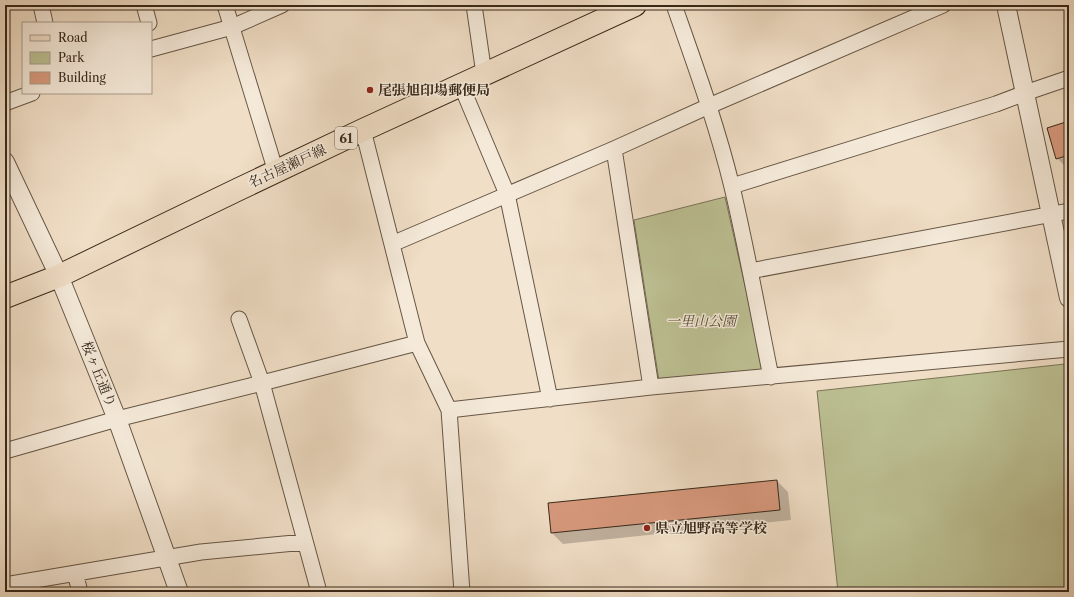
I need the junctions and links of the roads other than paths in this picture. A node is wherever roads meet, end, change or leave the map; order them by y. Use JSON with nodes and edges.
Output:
{"nodes":[{"id":1,"x":41,"y":5,"type":"edge"},
{"id":2,"x":144,"y":5,"type":"edge"},
{"id":3,"x":225,"y":5,"type":"edge"},
{"id":4,"x":282,"y":5,"type":"edge"},
{"id":5,"x":474,"y":5,"type":"edge"},
{"id":6,"x":635,"y":5,"type":"edge"},
{"id":7,"x":674,"y":5,"type":"edge"},
{"id":8,"x":943,"y":5,"type":"edge"},
{"id":9,"x":1006,"y":5,"type":"edge"},
{"id":10,"x":45,"y":22,"type":"edge"},
{"id":11,"x":149,"y":22,"type":"edge"},
{"id":12,"x":232,"y":27,"type":"junction"},
{"id":13,"x":153,"y":48,"type":"edge"},
{"id":14,"x":484,"y":74,"type":"junction"},
{"id":15,"x":1069,"y":78,"type":"edge"},
{"id":16,"x":461,"y":85,"type":"junction"},
{"id":17,"x":1025,"y":93,"type":"junction"},
{"id":18,"x":29,"y":94,"type":"edge"},
{"id":19,"x":5,"y":103,"type":"edge"},
{"id":20,"x":709,"y":106,"type":"junction"},
{"id":21,"x":363,"y":130,"type":"junction"},
{"id":22,"x":614,"y":149,"type":"junction"},
{"id":23,"x":5,"y":162,"type":"edge"},
{"id":24,"x":276,"y":172,"type":"junction"},
{"id":25,"x":732,"y":186,"type":"junction"},
{"id":26,"x":506,"y":194,"type":"junction"},
{"id":27,"x":1069,"y":211,"type":"edge"},
{"id":28,"x":1051,"y":214,"type":"junction"},
{"id":29,"x":392,"y":244,"type":"junction"},
{"id":30,"x":750,"y":271,"type":"junction"},
{"id":31,"x":59,"y":276,"type":"junction"},
{"id":32,"x":5,"y":297,"type":"edge"},
{"id":33,"x":1069,"y":298,"type":"edge"},
{"id":34,"x":239,"y":319,"type":"dead end"},
{"id":35,"x":417,"y":343,"type":"junction"},
{"id":36,"x":1069,"y":348,"type":"edge"},
{"id":37,"x":770,"y":377,"type":"junction"},
{"id":38,"x":262,"y":384,"type":"junction"},
{"id":39,"x":651,"y":387,"type":"junction"},
{"id":40,"x":550,"y":399,"type":"junction"},
{"id":41,"x":449,"y":410,"type":"junction"},
{"id":42,"x":116,"y":419,"type":"junction"},
{"id":43,"x":5,"y":451,"type":"edge"},
{"id":44,"x":305,"y":542,"type":"junction"},
{"id":45,"x":167,"y":557,"type":"junction"},
{"id":46,"x":75,"y":573,"type":"junction"},
{"id":47,"x":5,"y":585,"type":"edge"},
{"id":48,"x":80,"y":592,"type":"edge"},
{"id":49,"x":179,"y":592,"type":"edge"},
{"id":50,"x":319,"y":592,"type":"edge"},
{"id":51,"x":462,"y":592,"type":"edge"}],
"edges":[{"from":1,"to":10,"type":"street"},
{"from":2,"to":11,"type":"street"},
{"from":3,"to":12,"type":"street"},
{"from":4,"to":12,"type":"street"},
{"from":5,"to":14,"type":"street"},
{"from":6,"to":14,"type":"main road","name":"名古屋瀬戸線","number":"61"},
{"from":7,"to":20,"type":"street"},
{"from":8,"to":20,"type":"street"},
{"from":9,"to":17,"type":"street"},
{"from":12,"to":13,"type":"street"},
{"from":12,"to":24,"type":"street"},
{"from":14,"to":16,"type":"main road","name":"名古屋瀬戸線","number":"61"},
{"from":15,"to":17,"type":"street"},
{"from":16,"to":21,"type":"main road","name":"名古屋瀬戸線","number":"61"},
{"from":16,"to":26,"type":"street"},
{"from":17,"to":25,"type":"street"},
{"from":17,"to":28,"type":"street"},
{"from":18,"to":19,"type":"street"},
{"from":20,"to":22,"type":"street"},
{"from":20,"to":25,"type":"street"},
{"from":21,"to":24,"type":"main road","name":"名古屋瀬戸線","number":"61"},
{"from":21,"to":29,"type":"street"},
{"from":22,"to":26,"type":"street"},
{"from":22,"to":39,"type":"street"},
{"from":23,"to":31,"type":"street","name":"桜ヶ丘通り"},
{"from":24,"to":31,"type":"main road","name":"名古屋瀬戸線","number":"61"},
{"from":25,"to":30,"type":"street"},
{"from":26,"to":29,"type":"street"},
{"from":26,"to":40,"type":"street"},
{"from":27,"to":28,"type":"street"},
{"from":28,"to":30,"type":"street"},
{"from":28,"to":33,"type":"street"},
{"from":29,"to":35,"type":"street"},
{"from":30,"to":37,"type":"street"},
{"from":31,"to":32,"type":"main road","name":"名古屋瀬戸線","number":"61"},
{"from":31,"to":42,"type":"street","name":"桜ヶ丘通り"},
{"from":34,"to":38,"type":"street"},
{"from":35,"to":38,"type":"street"},
{"from":35,"to":41,"type":"street"},
{"from":36,"to":37,"type":"street"},
{"from":37,"to":39,"type":"street"},
{"from":38,"to":42,"type":"street"},
{"from":38,"to":44,"type":"street"},
{"from":39,"to":40,"type":"street"},
{"from":40,"to":41,"type":"street"},
{"from":41,"to":51,"type":"street"},
{"from":42,"to":43,"type":"street"},
{"from":42,"to":45,"type":"street","name":"桜ヶ丘通り"},
{"from":44,"to":45,"type":"street"},
{"from":44,"to":50,"type":"street"},
{"from":45,"to":46,"type":"street"},
{"from":45,"to":49,"type":"street","name":"桜ヶ丘通り"},
{"from":46,"to":47,"type":"street"},
{"from":46,"to":48,"type":"street"}]}
